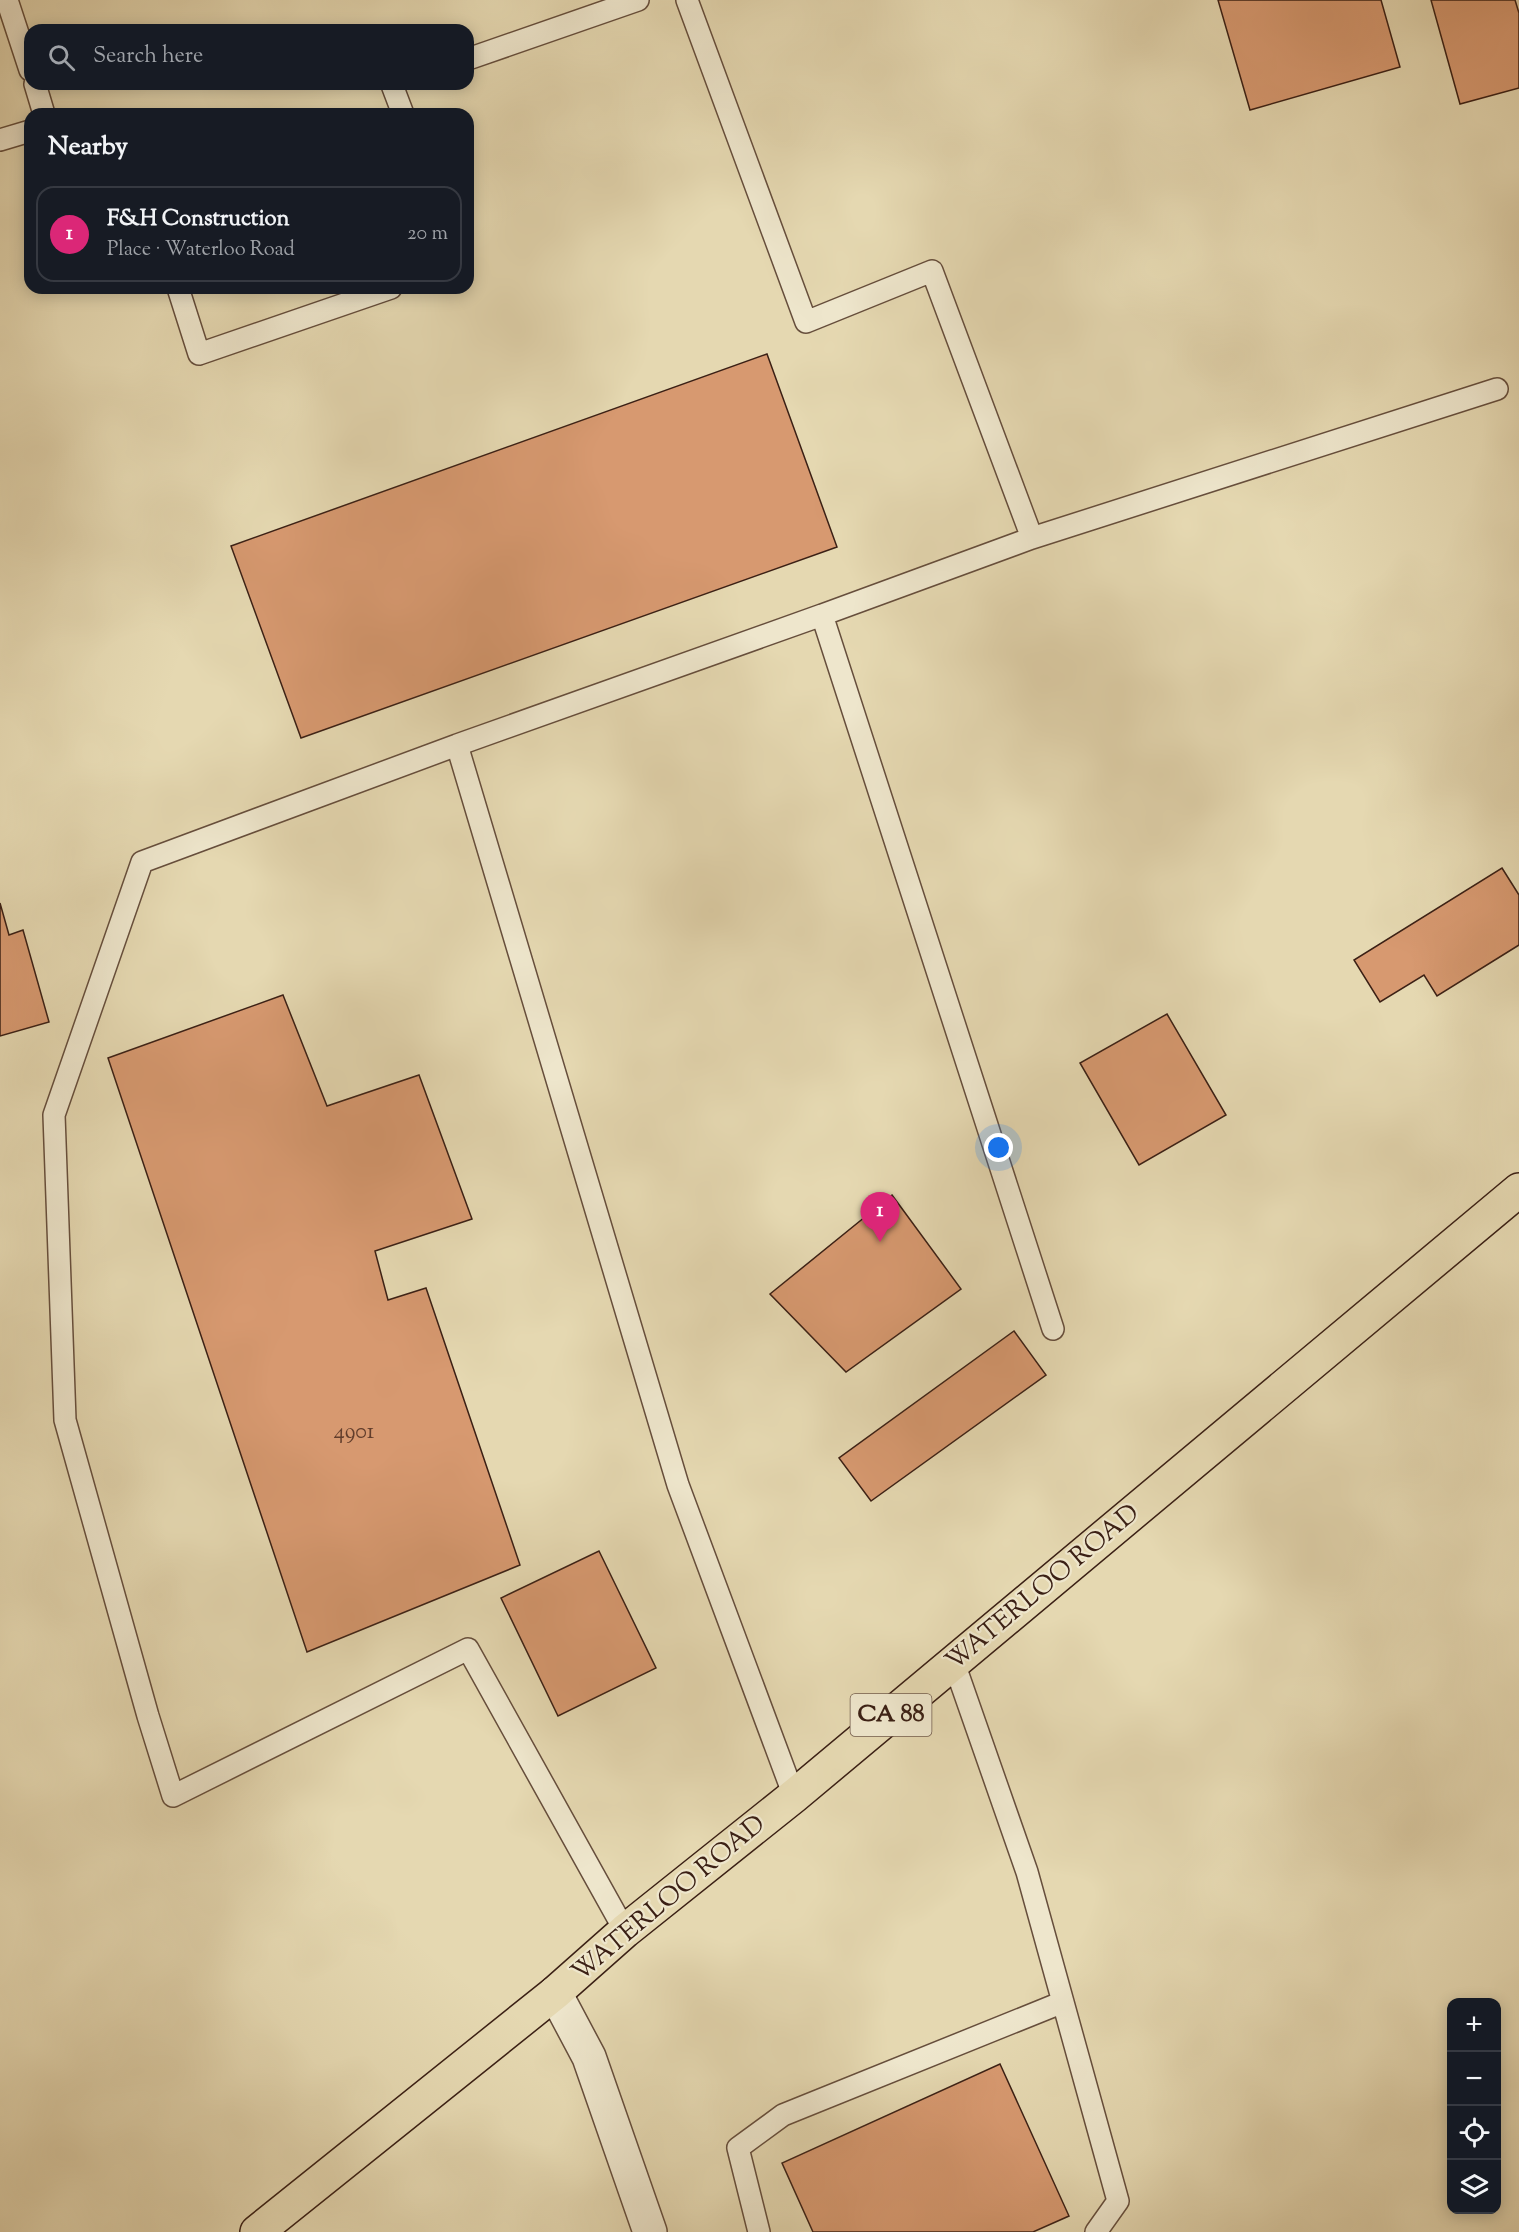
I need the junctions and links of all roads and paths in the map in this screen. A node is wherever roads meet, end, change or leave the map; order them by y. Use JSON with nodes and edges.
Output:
{"nodes":[{"id":1,"x":7,"y":0,"type":"edge"},
{"id":2,"x":638,"y":0,"type":"edge"},
{"id":3,"x":687,"y":0,"type":"edge"},
{"id":4,"x":24,"y":52,"type":"edge"},
{"id":5,"x":474,"y":57,"type":"edge"},
{"id":6,"x":37,"y":90,"type":"edge"},
{"id":7,"x":394,"y":90,"type":"edge"},
{"id":8,"x":42,"y":108,"type":"edge"},
{"id":9,"x":401,"y":108,"type":"edge"},
{"id":10,"x":24,"y":133,"type":"edge"},
{"id":11,"x":0,"y":140,"type":"edge"},
{"id":12,"x":180,"y":294,"type":"edge"},
{"id":13,"x":374,"y":294,"type":"edge"},
{"id":14,"x":1497,"y":389,"type":"dead end"},
{"id":15,"x":1032,"y":538,"type":"junction"},
{"id":16,"x":822,"y":615,"type":"junction"},
{"id":17,"x":457,"y":745,"type":"junction"},
{"id":18,"x":1519,"y":1190,"type":"edge"},
{"id":19,"x":1053,"y":1329,"type":"dead end"},
{"id":20,"x":954,"y":1663,"type":"junction"},
{"id":21,"x":794,"y":1796,"type":"junction"},
{"id":22,"x":625,"y":1931,"type":"junction"},
{"id":23,"x":555,"y":1994,"type":"junction"},
{"id":24,"x":1063,"y":2002,"type":"junction"},
{"id":25,"x":256,"y":2232,"type":"edge"},
{"id":26,"x":650,"y":2232,"type":"edge"},
{"id":27,"x":759,"y":2232,"type":"edge"},
{"id":28,"x":1096,"y":2232,"type":"edge"}],
"edges":[{"from":1,"to":4,"type":"lane"},
{"from":2,"to":5,"type":"lane"},
{"from":3,"to":15,"type":"lane"},
{"from":6,"to":8,"type":"lane"},
{"from":7,"to":9,"type":"lane"},
{"from":10,"to":11,"type":"lane"},
{"from":12,"to":13,"type":"lane"},
{"from":14,"to":15,"type":"lane"},
{"from":15,"to":16,"type":"lane"},
{"from":16,"to":17,"type":"lane"},
{"from":16,"to":19,"type":"lane"},
{"from":17,"to":21,"type":"lane"},
{"from":17,"to":22,"type":"lane"},
{"from":18,"to":20,"type":"main road","name":"WATERLOO ROAD","number":"CA 88"},
{"from":20,"to":21,"type":"main road","name":"WATERLOO ROAD","number":"CA 88"},
{"from":20,"to":24,"type":"lane"},
{"from":21,"to":22,"type":"main road","name":"WATERLOO ROAD","number":"CA 88"},
{"from":22,"to":23,"type":"main road","name":"WATERLOO ROAD","number":"CA 88"},
{"from":23,"to":25,"type":"main road","name":"WATERLOO ROAD","number":"CA 88"},
{"from":23,"to":26,"type":"street"},
{"from":24,"to":27,"type":"lane"},
{"from":24,"to":28,"type":"lane"}]}
